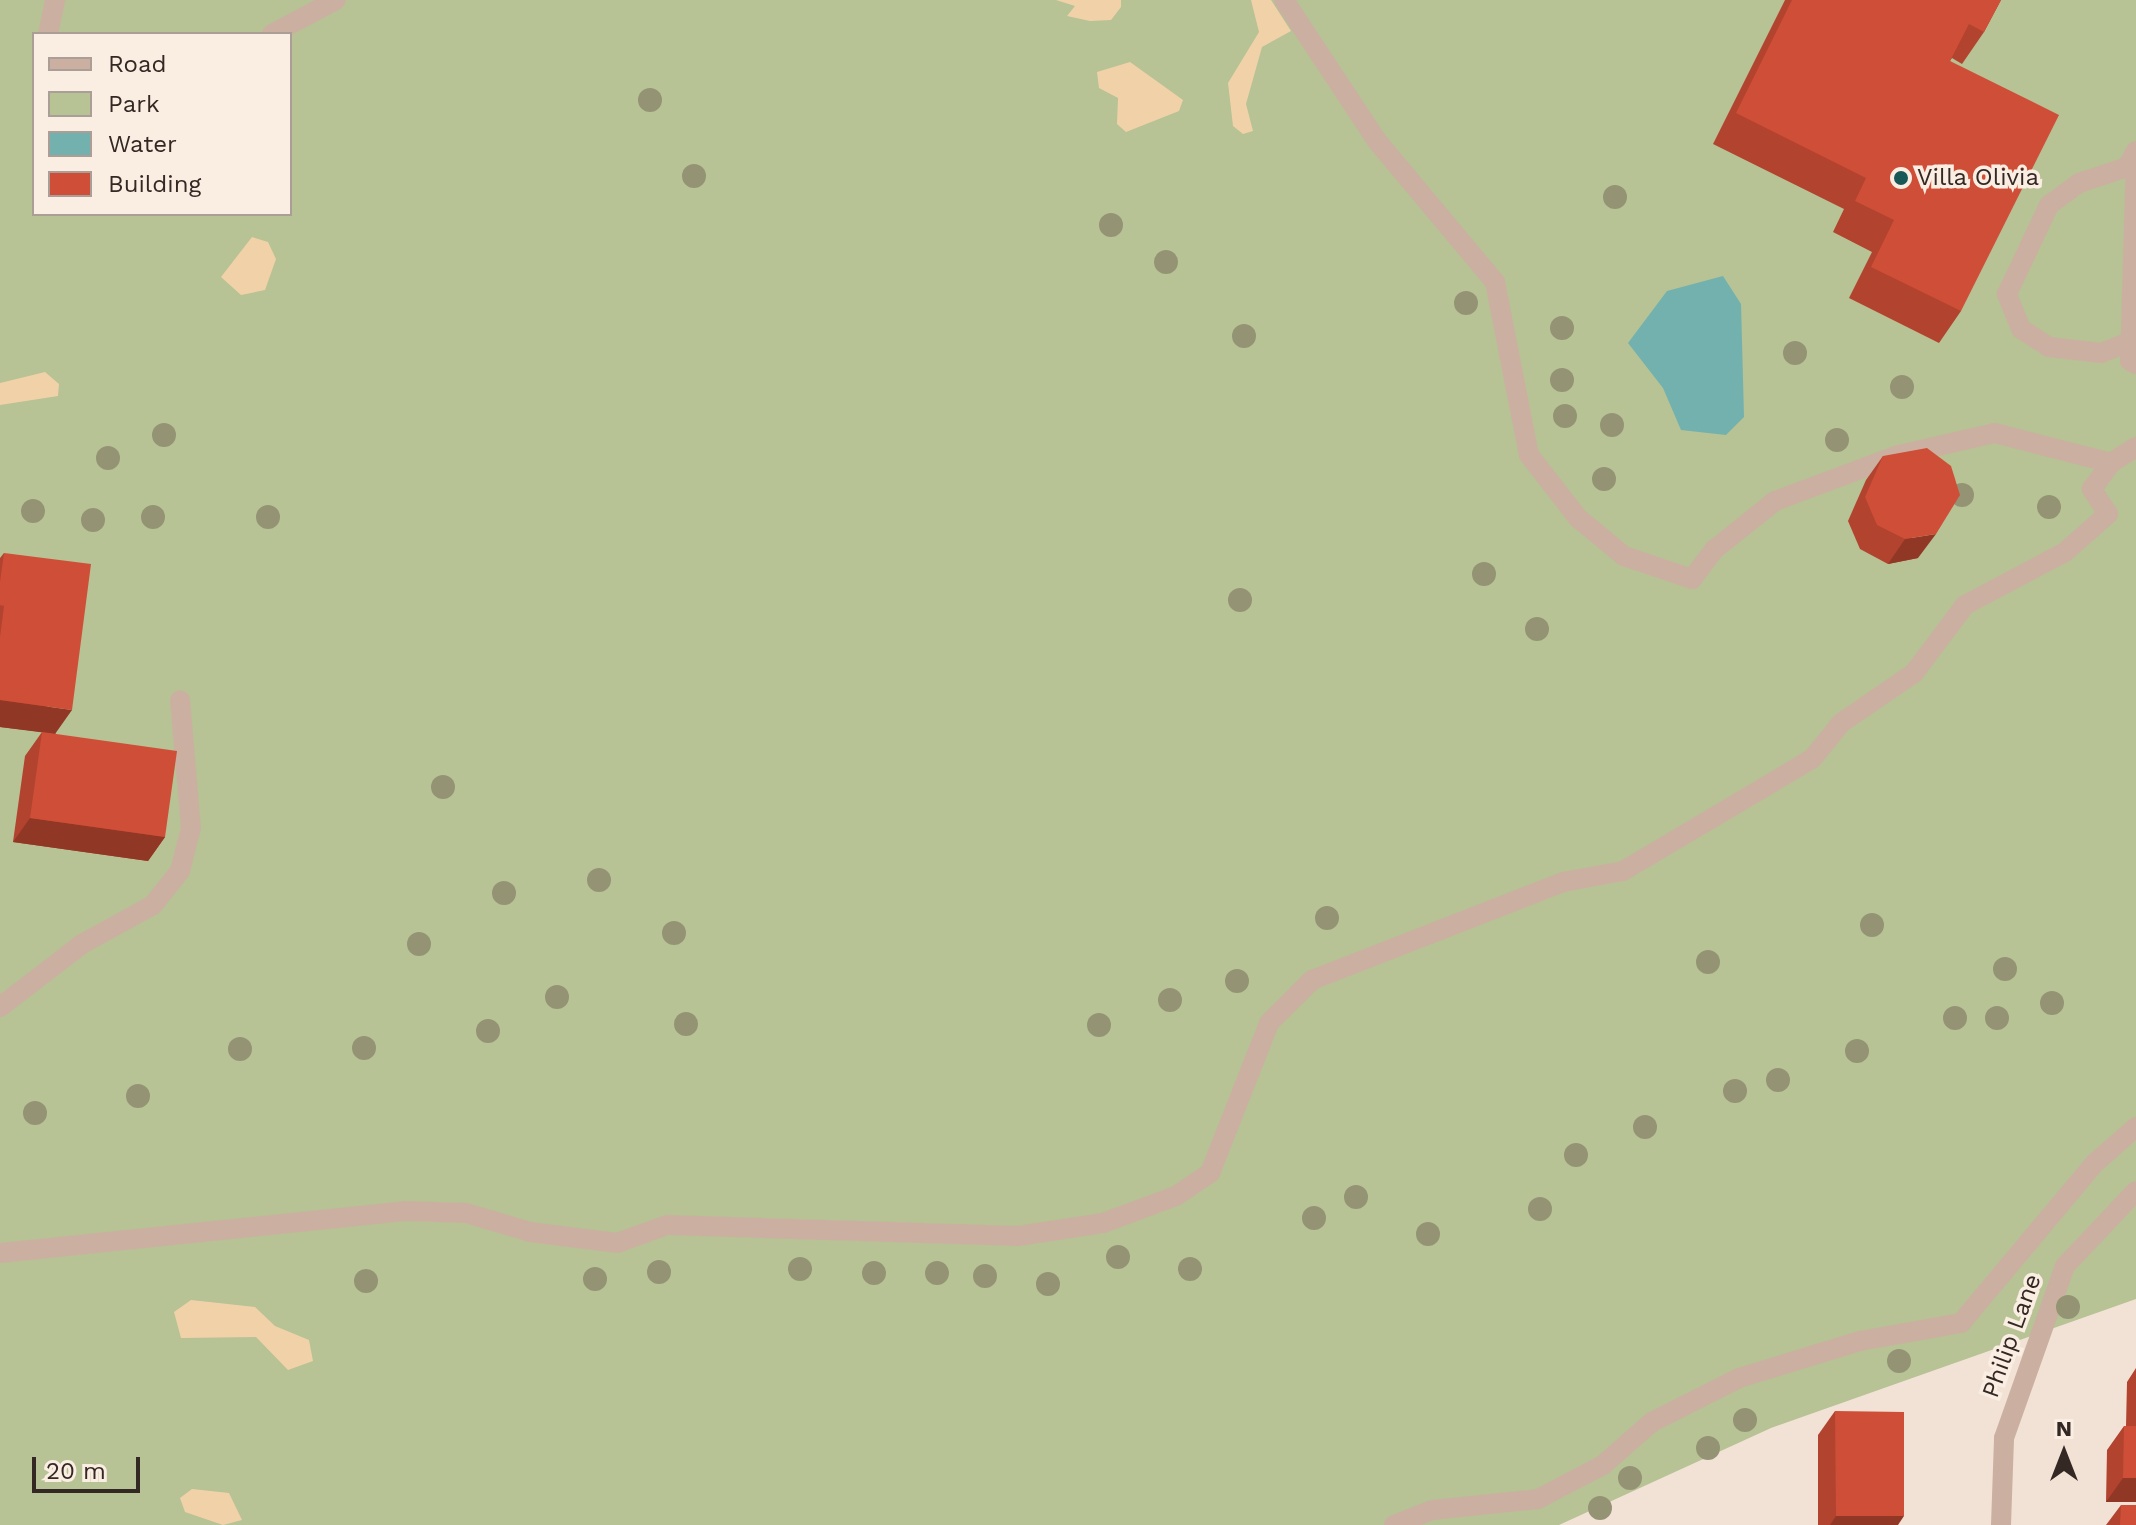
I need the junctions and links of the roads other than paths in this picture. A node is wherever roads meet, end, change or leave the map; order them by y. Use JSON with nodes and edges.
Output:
{"nodes":[{"id":1,"x":55,"y":0,"type":"edge"},
{"id":2,"x":336,"y":0,"type":"edge"},
{"id":3,"x":1284,"y":0,"type":"edge"},
{"id":4,"x":48,"y":32,"type":"edge"},
{"id":5,"x":276,"y":32,"type":"edge"},
{"id":6,"x":2136,"y":143,"type":"edge"},
{"id":7,"x":2136,"y":151,"type":"edge"},
{"id":8,"x":2136,"y":185,"type":"edge"},
{"id":9,"x":2131,"y":341,"type":"junction"},
{"id":10,"x":2136,"y":364,"type":"edge"},
{"id":11,"x":2136,"y":447,"type":"edge"},
{"id":12,"x":2111,"y":463,"type":"junction"},
{"id":13,"x":180,"y":700,"type":"dead end"},
{"id":14,"x":0,"y":1007,"type":"edge"},
{"id":15,"x":2136,"y":1127,"type":"edge"},
{"id":16,"x":2136,"y":1191,"type":"edge"},
{"id":17,"x":0,"y":1253,"type":"edge"},
{"id":18,"x":1394,"y":1525,"type":"edge"},
{"id":19,"x":2001,"y":1525,"type":"edge"}],
"edges":[{"from":1,"to":4,"type":"street"},
{"from":2,"to":5,"type":"street"},
{"from":3,"to":12,"type":"street"},
{"from":6,"to":7,"type":"street"},
{"from":7,"to":8,"type":"street"},
{"from":7,"to":9,"type":"street"},
{"from":8,"to":9,"type":"street"},
{"from":9,"to":10,"type":"street"},
{"from":11,"to":12,"type":"street"},
{"from":12,"to":17,"type":"street"},
{"from":13,"to":14,"type":"street"},
{"from":15,"to":18,"type":"street"},
{"from":16,"to":19,"type":"street","name":"Philip Lane"}]}
